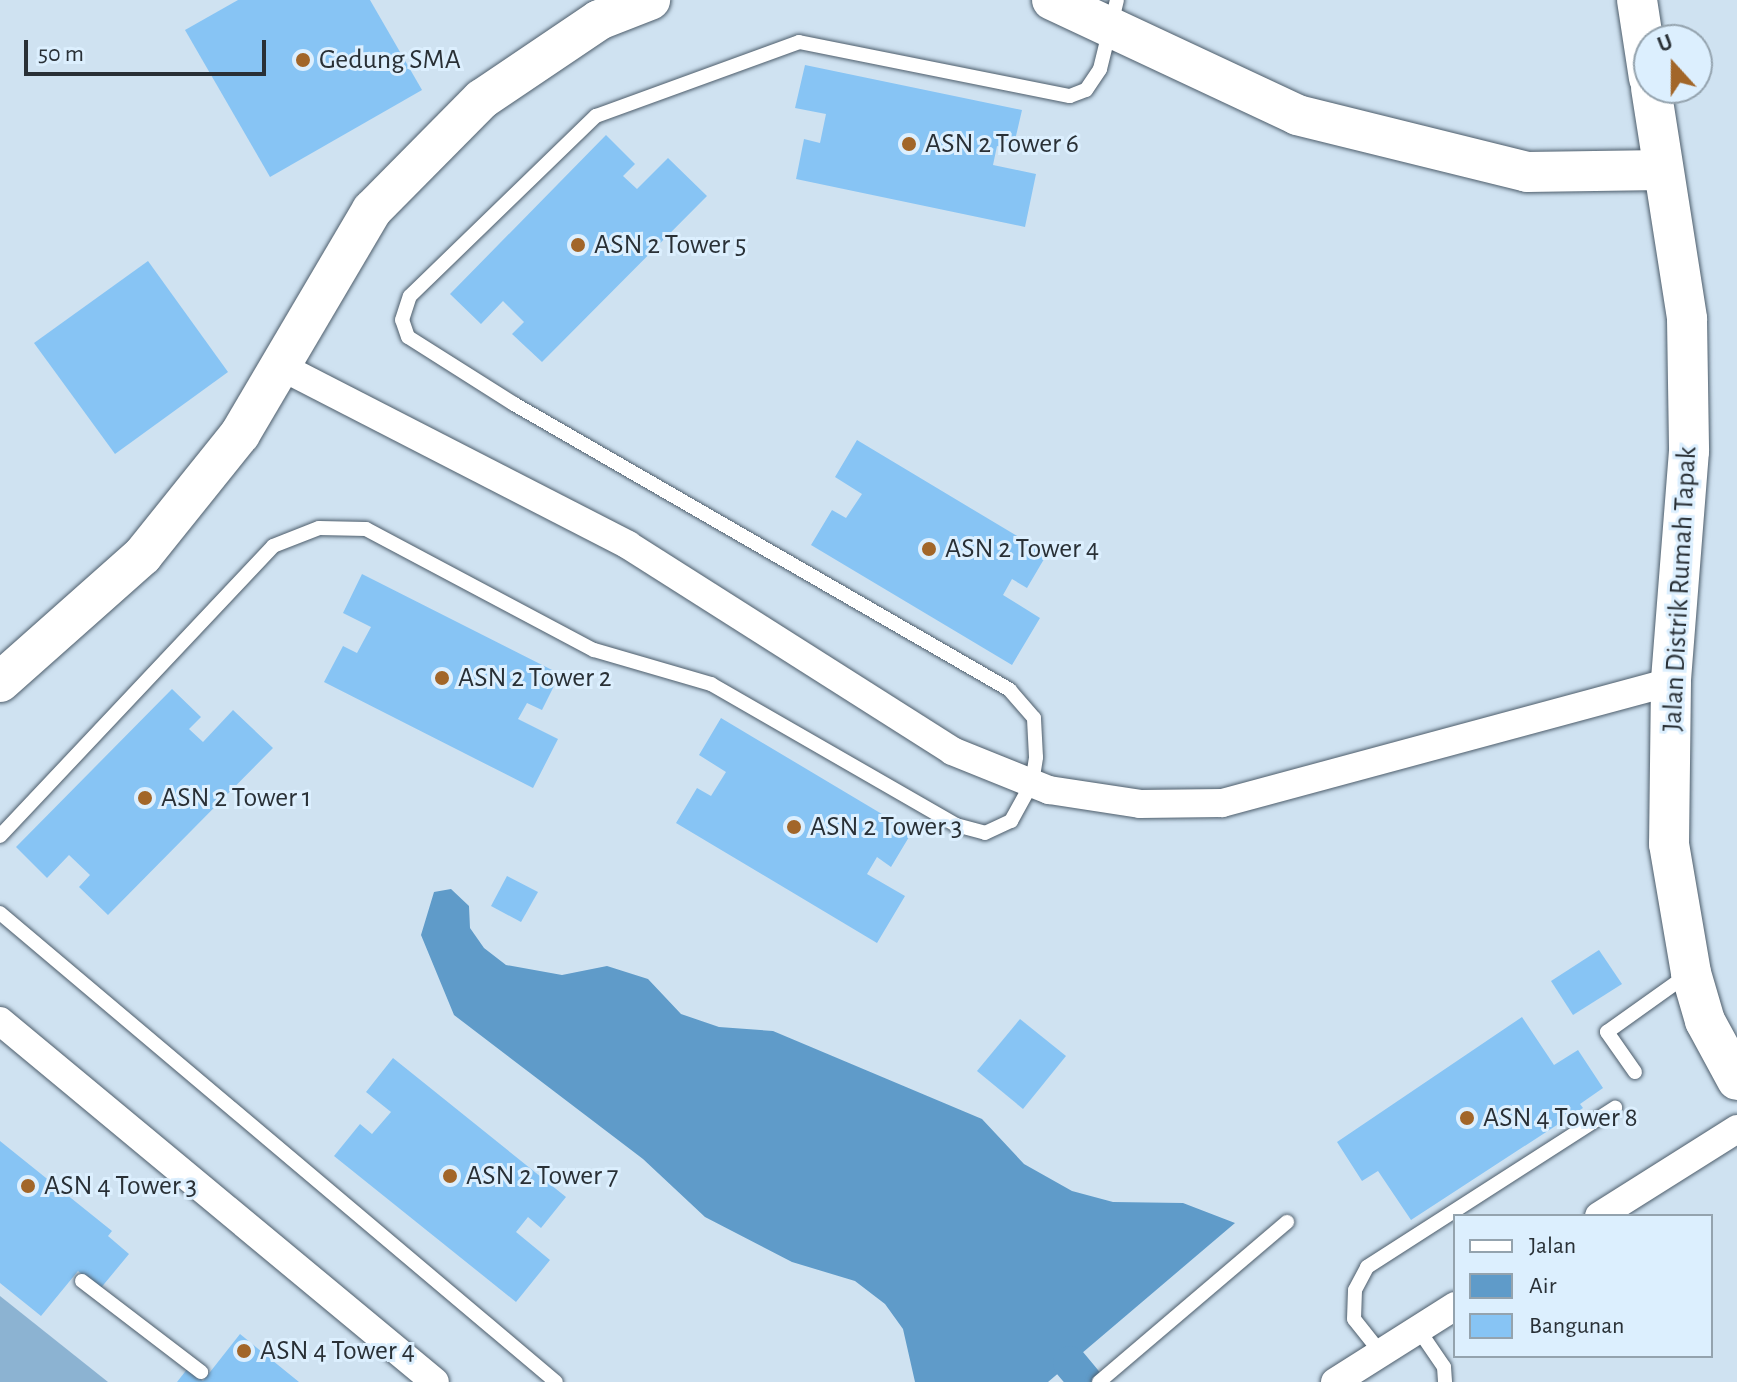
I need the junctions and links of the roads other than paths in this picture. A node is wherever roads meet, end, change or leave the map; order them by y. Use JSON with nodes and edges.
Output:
{"nodes":[{"id":1,"x":650,"y":0,"type":"edge"},
{"id":2,"x":1052,"y":0,"type":"edge"},
{"id":3,"x":1637,"y":0,"type":"edge"},
{"id":4,"x":1115,"y":14,"type":"edge"},
{"id":5,"x":1641,"y":24,"type":"edge"},
{"id":6,"x":1653,"y":104,"type":"edge"},
{"id":7,"x":1663,"y":170,"type":"junction"},
{"id":8,"x":284,"y":368,"type":"junction"},
{"id":9,"x":0,"y":682,"type":"edge"},
{"id":10,"x":1671,"y":682,"type":"junction"},
{"id":11,"x":1032,"y":783,"type":"junction"},
{"id":12,"x":0,"y":836,"type":"edge"},
{"id":13,"x":0,"y":913,"type":"edge"},
{"id":14,"x":1691,"y":973,"type":"junction"},
{"id":15,"x":0,"y":1021,"type":"edge"},
{"id":16,"x":1635,"y":1072,"type":"dead end"},
{"id":17,"x":1737,"y":1080,"type":"edge"},
{"id":18,"x":1615,"y":1108,"type":"dead end"},
{"id":19,"x":1737,"y":1129,"type":"edge"},
{"id":20,"x":1462,"y":1212,"type":"edge"},
{"id":21,"x":1602,"y":1214,"type":"edge"},
{"id":22,"x":1453,"y":1217,"type":"edge"},
{"id":23,"x":1287,"y":1222,"type":"dead end"},
{"id":24,"x":82,"y":1281,"type":"dead end"},
{"id":25,"x":1453,"y":1307,"type":"edge"},
{"id":26,"x":1418,"y":1329,"type":"junction"},
{"id":27,"x":1381,"y":1353,"type":"junction"},
{"id":28,"x":201,"y":1372,"type":"dead end"},
{"id":29,"x":435,"y":1382,"type":"edge"},
{"id":30,"x":556,"y":1382,"type":"edge"},
{"id":31,"x":1099,"y":1382,"type":"edge"},
{"id":32,"x":1335,"y":1382,"type":"edge"},
{"id":33,"x":1445,"y":1382,"type":"edge"}],
"edges":[{"from":1,"to":8,"type":"street"},
{"from":2,"to":4,"type":"street"},
{"from":3,"to":5,"type":"street"},
{"from":4,"to":7,"type":"street"},
{"from":4,"to":11,"type":"lane"},
{"from":6,"to":7,"type":"street","name":"Jalan Distrik Rumah Tapak"},
{"from":7,"to":10,"type":"street","name":"Jalan Distrik Rumah Tapak"},
{"from":8,"to":9,"type":"street"},
{"from":8,"to":11,"type":"street"},
{"from":10,"to":11,"type":"street"},
{"from":10,"to":14,"type":"street","name":"Jalan Distrik Rumah Tapak"},
{"from":11,"to":12,"type":"lane"},
{"from":13,"to":30,"type":"lane"},
{"from":14,"to":16,"type":"lane"},
{"from":14,"to":17,"type":"street","name":"Jalan Distrik Rumah Tapak"},
{"from":15,"to":29,"type":"street"},
{"from":18,"to":20,"type":"lane"},
{"from":19,"to":21,"type":"street"},
{"from":22,"to":27,"type":"lane"},
{"from":23,"to":31,"type":"lane"},
{"from":24,"to":28,"type":"lane"},
{"from":25,"to":26,"type":"street"},
{"from":26,"to":27,"type":"street"},
{"from":26,"to":33,"type":"lane"},
{"from":27,"to":32,"type":"street"}]}
